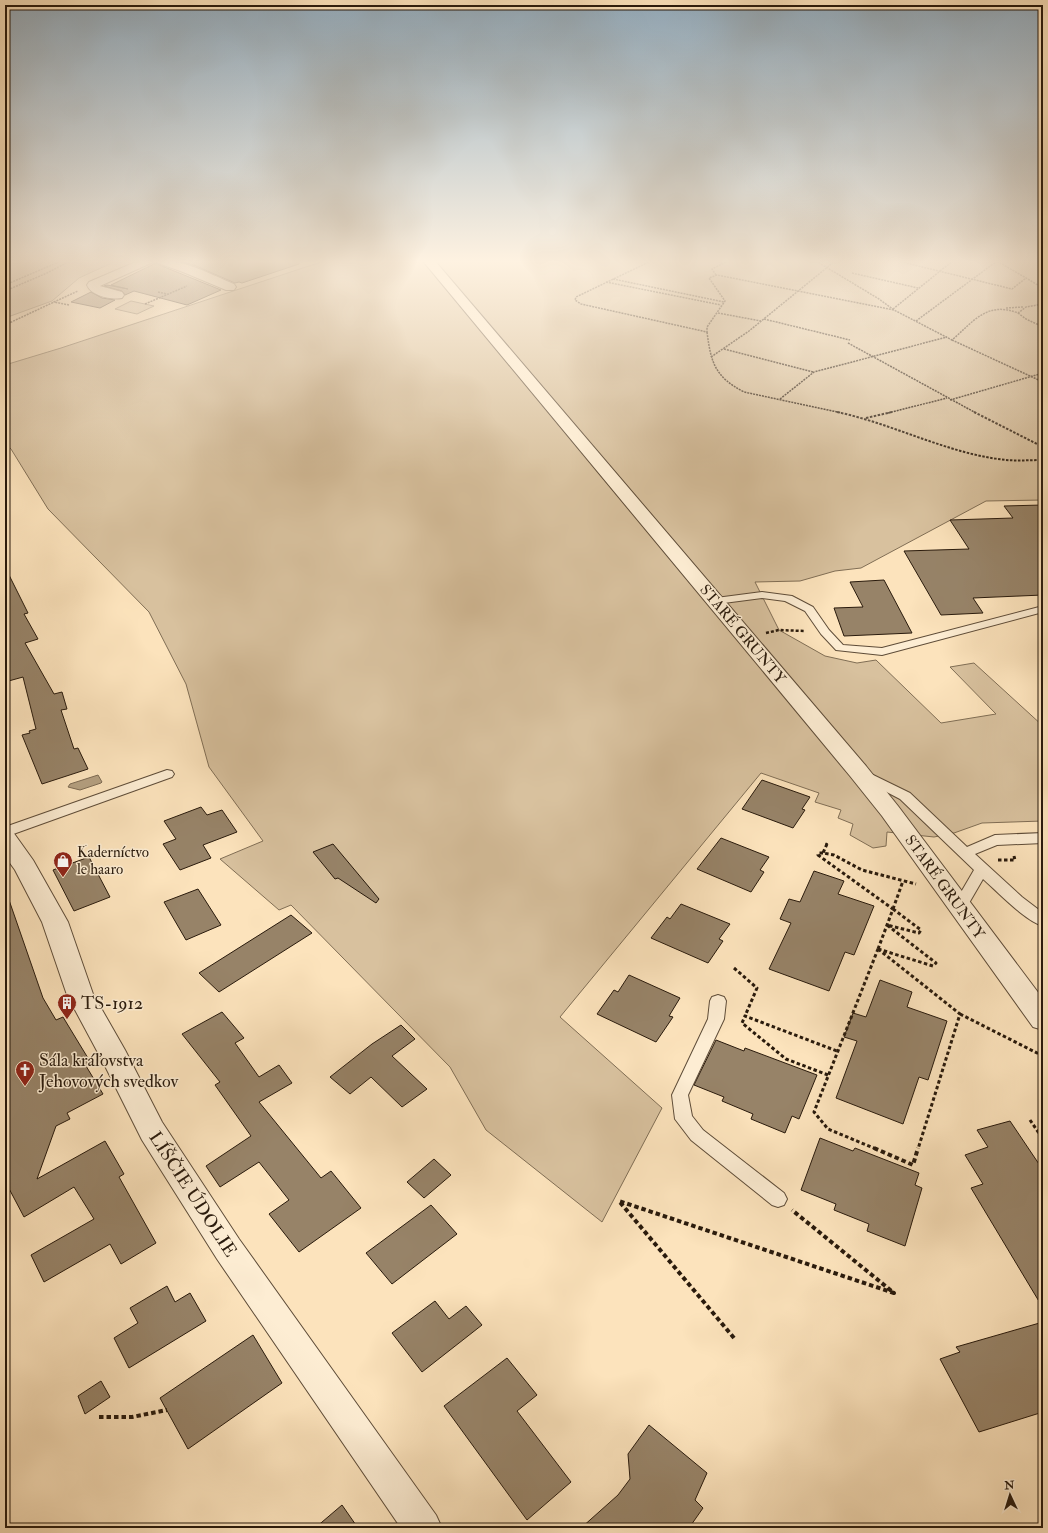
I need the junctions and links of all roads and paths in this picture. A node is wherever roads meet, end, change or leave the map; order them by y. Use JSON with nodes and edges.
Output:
{"nodes":[{"id":1,"x":707,"y":332,"type":"edge"},
{"id":2,"x":489,"y":333,"type":"edge"},
{"id":3,"x":746,"y":333,"type":"edge"},
{"id":4,"x":819,"y":333,"type":"edge"},
{"id":5,"x":939,"y":333,"type":"edge"},
{"id":6,"x":961,"y":333,"type":"edge"},
{"id":7,"x":948,"y":337,"type":"junction"},
{"id":8,"x":850,"y":340,"type":"dead end"},
{"id":9,"x":952,"y":340,"type":"junction"},
{"id":10,"x":848,"y":343,"type":"dead end"},
{"id":11,"x":724,"y":349,"type":"junction"},
{"id":12,"x":711,"y":357,"type":"junction"},
{"id":13,"x":873,"y":357,"type":"junction"},
{"id":14,"x":814,"y":372,"type":"junction"},
{"id":15,"x":1043,"y":373,"type":"edge"},
{"id":16,"x":1030,"y":376,"type":"junction"},
{"id":17,"x":1043,"y":382,"type":"edge"},
{"id":18,"x":780,"y":399,"type":"junction"},
{"id":19,"x":949,"y":399,"type":"junction"},
{"id":20,"x":866,"y":418,"type":"junction"},
{"id":21,"x":1043,"y":447,"type":"edge"},
{"id":22,"x":1043,"y":460,"type":"edge"},
{"id":23,"x":716,"y":601,"type":"junction"},
{"id":24,"x":1043,"y":609,"type":"edge"},
{"id":25,"x":779,"y":630,"type":"dead end"},
{"id":26,"x":825,"y":632,"type":"junction"},
{"id":27,"x":858,"y":771,"type":"junction"},
{"id":28,"x":167,"y":774,"type":"dead end"},
{"id":29,"x":5,"y":832,"type":"edge"},
{"id":30,"x":5,"y":838,"type":"edge"},
{"id":31,"x":1043,"y":838,"type":"edge"},
{"id":32,"x":827,"y":843,"type":"dead end"},
{"id":33,"x":823,"y":853,"type":"junction"},
{"id":34,"x":965,"y":853,"type":"junction"},
{"id":35,"x":982,"y":869,"type":"junction"},
{"id":36,"x":903,"y":881,"type":"junction"},
{"id":37,"x":955,"y":899,"type":"junction"},
{"id":38,"x":893,"y":910,"type":"junction"},
{"id":39,"x":1043,"y":921,"type":"edge"},
{"id":40,"x":887,"y":924,"type":"junction"},
{"id":41,"x":877,"y":949,"type":"junction"},
{"id":42,"x":734,"y":968,"type":"dead end"},
{"id":43,"x":718,"y":1001,"type":"dead end"},
{"id":44,"x":960,"y":1014,"type":"junction"},
{"id":45,"x":745,"y":1016,"type":"junction"},
{"id":46,"x":1043,"y":1019,"type":"edge"},
{"id":47,"x":837,"y":1051,"type":"junction"},
{"id":48,"x":1043,"y":1056,"type":"edge"},
{"id":49,"x":828,"y":1075,"type":"junction"},
{"id":50,"x":1030,"y":1120,"type":"dead end"},
{"id":51,"x":1043,"y":1139,"type":"edge"},
{"id":52,"x":778,"y":1199,"type":"joint"},
{"id":53,"x":734,"y":1338,"type":"dead end"},
{"id":54,"x":166,"y":1410,"type":"dead end"},
{"id":55,"x":99,"y":1417,"type":"dead end"},
{"id":56,"x":423,"y":1528,"type":"edge"}],
"edges":[{"from":1,"to":12,"type":"path"},
{"from":2,"to":23,"type":"street","name":"STARÉ GRUNTY"},
{"from":3,"to":11,"type":"path"},
{"from":4,"to":8,"type":"path"},
{"from":5,"to":7,"type":"path"},
{"from":6,"to":9,"type":"path"},
{"from":7,"to":9,"type":"path"},
{"from":7,"to":13,"type":"path"},
{"from":9,"to":16,"type":"path"},
{"from":10,"to":13,"type":"path"},
{"from":11,"to":12,"type":"path"},
{"from":11,"to":14,"type":"path"},
{"from":12,"to":18,"type":"path"},
{"from":13,"to":14,"type":"path"},
{"from":13,"to":19,"type":"path"},
{"from":14,"to":18,"type":"path"},
{"from":15,"to":16,"type":"path"},
{"from":16,"to":17,"type":"path"},
{"from":16,"to":19,"type":"path"},
{"from":18,"to":20,"type":"path"},
{"from":19,"to":20,"type":"path"},
{"from":19,"to":21,"type":"path"},
{"from":20,"to":22,"type":"path"},
{"from":23,"to":26,"type":"lane"},
{"from":23,"to":27,"type":"street","name":"STARÉ GRUNTY"},
{"from":24,"to":26,"type":"lane"},
{"from":25,"to":26,"type":"path"},
{"from":27,"to":34,"type":"lane"},
{"from":27,"to":37,"type":"street","name":"STARÉ GRUNTY"},
{"from":28,"to":29,"type":"lane"},
{"from":30,"to":56,"type":"street","name":"LÍŠČIE ÚDOLIE"},
{"from":31,"to":34,"type":"lane"},
{"from":32,"to":33,"type":"path"},
{"from":33,"to":36,"type":"path"},
{"from":33,"to":38,"type":"path"},
{"from":34,"to":35,"type":"lane"},
{"from":35,"to":37,"type":"lane"},
{"from":35,"to":39,"type":"lane"},
{"from":36,"to":37,"type":"path"},
{"from":36,"to":38,"type":"path"},
{"from":37,"to":46,"type":"street","name":"STARÉ GRUNTY"},
{"from":38,"to":40,"type":"path"},
{"from":38,"to":40,"type":"path"},
{"from":40,"to":41,"type":"path"},
{"from":40,"to":41,"type":"path"},
{"from":41,"to":44,"type":"path"},
{"from":41,"to":47,"type":"path"},
{"from":42,"to":45,"type":"path"},
{"from":43,"to":52,"type":"lane"},
{"from":44,"to":48,"type":"path"},
{"from":44,"to":49,"type":"path"},
{"from":45,"to":47,"type":"path"},
{"from":45,"to":49,"type":"path"},
{"from":47,"to":49,"type":"path"},
{"from":50,"to":51,"type":"path"},
{"from":52,"to":53,"type":"path"},
{"from":54,"to":55,"type":"path"}]}
